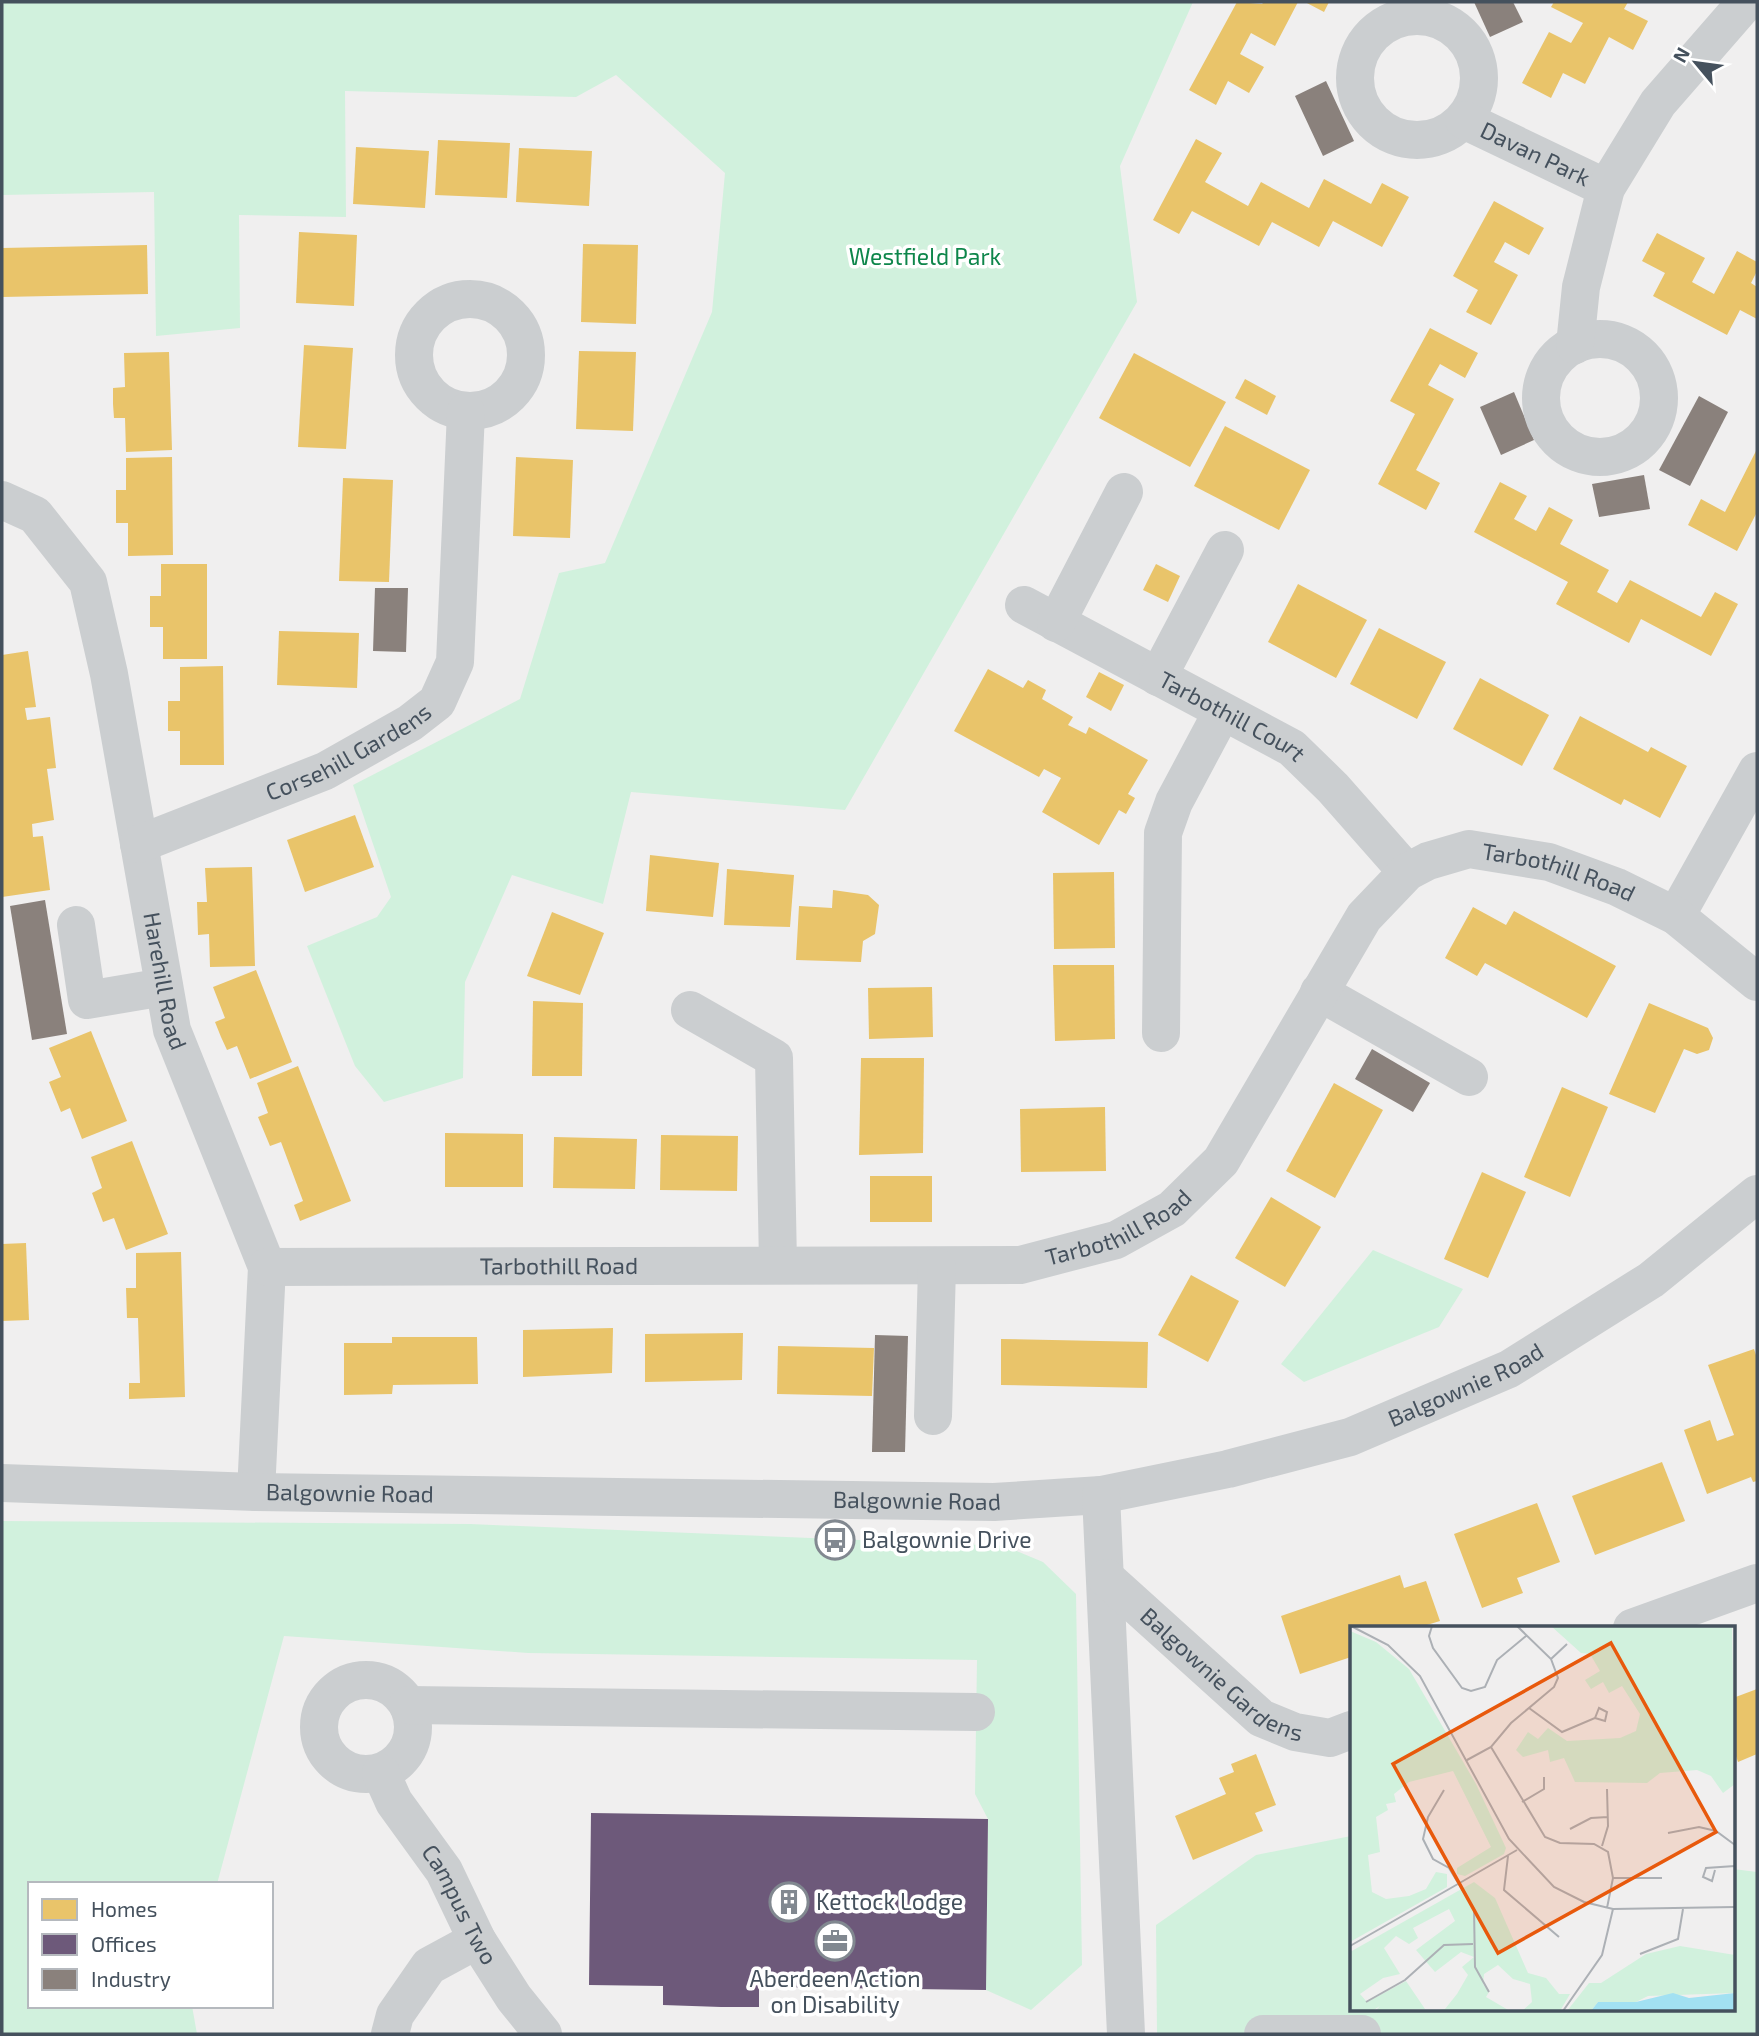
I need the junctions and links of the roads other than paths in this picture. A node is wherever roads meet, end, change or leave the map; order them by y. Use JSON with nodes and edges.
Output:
{"nodes":[{"id":1,"x":1746,"y":2,"type":"edge"},
{"id":2,"x":1465,"y":120,"type":"dead end"},
{"id":3,"x":1606,"y":188,"type":"junction"},
{"id":4,"x":1575,"y":345,"type":"dead end"},
{"id":5,"x":466,"y":412,"type":"dead end"},
{"id":6,"x":1124,"y":492,"type":"dead end"},
{"id":7,"x":2,"y":500,"type":"edge"},
{"id":8,"x":1225,"y":550,"type":"dead end"},
{"id":9,"x":1158,"y":677,"type":"junction"},
{"id":10,"x":1222,"y":712,"type":"junction"},
{"id":11,"x":1757,"y":771,"type":"edge"},
{"id":12,"x":139,"y":844,"type":"junction"},
{"id":13,"x":1407,"y":872,"type":"junction"},
{"id":14,"x":1676,"y":916,"type":"junction"},
{"id":15,"x":75,"y":925,"type":"dead end"},
{"id":16,"x":1757,"y":982,"type":"edge"},
{"id":17,"x":164,"y":987,"type":"junction"},
{"id":18,"x":1320,"y":992,"type":"junction"},
{"id":19,"x":690,"y":1010,"type":"dead end"},
{"id":20,"x":1161,"y":1033,"type":"dead end"},
{"id":21,"x":1469,"y":1077,"type":"dead end"},
{"id":22,"x":1757,"y":1194,"type":"edge"},
{"id":23,"x":778,"y":1264,"type":"junction"},
{"id":24,"x":267,"y":1267,"type":"junction"},
{"id":25,"x":937,"y":1267,"type":"junction"},
{"id":26,"x":933,"y":1416,"type":"dead end"},
{"id":27,"x":2,"y":1483,"type":"edge"},
{"id":28,"x":256,"y":1492,"type":"junction"},
{"id":29,"x":1101,"y":1495,"type":"junction"},
{"id":30,"x":1106,"y":1578,"type":"junction"},
{"id":31,"x":1757,"y":1583,"type":"edge"},
{"id":32,"x":1638,"y":1626,"type":"edge"},
{"id":33,"x":408,"y":1705,"type":"junction"},
{"id":34,"x":976,"y":1712,"type":"dead end"},
{"id":35,"x":1350,"y":1730,"type":"edge"},
{"id":36,"x":381,"y":1773,"type":"junction"},
{"id":37,"x":477,"y":1940,"type":"junction"},
{"id":38,"x":390,"y":2034,"type":"edge"},
{"id":39,"x":542,"y":2034,"type":"edge"},
{"id":40,"x":1126,"y":2034,"type":"edge"},
{"id":41,"x":1263,"y":2034,"type":"edge"},
{"id":42,"x":1362,"y":2034,"type":"edge"}],
"edges":[{"from":1,"to":3,"type":"street"},
{"from":2,"to":3,"type":"street","name":"Davan Park"},
{"from":3,"to":4,"type":"street"},
{"from":5,"to":12,"type":"street","name":"Corsehill Gardens"},
{"from":6,"to":9,"type":"street","name":"Tarbothill Court"},
{"from":7,"to":12,"type":"street","name":"Harehill Road"},
{"from":8,"to":9,"type":"street"},
{"from":9,"to":10,"type":"street","name":"Tarbothill Court"},
{"from":10,"to":13,"type":"street","name":"Tarbothill Court"},
{"from":10,"to":20,"type":"street"},
{"from":11,"to":14,"type":"street"},
{"from":12,"to":17,"type":"street","name":"Harehill Road"},
{"from":13,"to":14,"type":"street","name":"Tarbothill Road"},
{"from":13,"to":18,"type":"street","name":"Tarbothill Road"},
{"from":14,"to":16,"type":"street","name":"Tarbothill Road"},
{"from":15,"to":17,"type":"street"},
{"from":17,"to":24,"type":"street","name":"Harehill Road"},
{"from":18,"to":21,"type":"street"},
{"from":18,"to":25,"type":"street","name":"Tarbothill Road"},
{"from":19,"to":23,"type":"street"},
{"from":22,"to":29,"type":"street","name":"Balgownie Road"},
{"from":23,"to":24,"type":"street","name":"Tarbothill Road"},
{"from":23,"to":25,"type":"street","name":"Tarbothill Road"},
{"from":24,"to":28,"type":"street","name":"Harehill Road"},
{"from":25,"to":26,"type":"street"},
{"from":27,"to":28,"type":"street","name":"Balgownie Road"},
{"from":28,"to":29,"type":"street","name":"Balgownie Road"},
{"from":29,"to":30,"type":"street"},
{"from":30,"to":35,"type":"street","name":"Balgownie Gardens"},
{"from":30,"to":40,"type":"street"},
{"from":31,"to":32,"type":"street"},
{"from":33,"to":34,"type":"street"},
{"from":33,"to":36,"type":"street"},
{"from":33,"to":36,"type":"street"},
{"from":36,"to":37,"type":"street","name":"Campus Two"},
{"from":37,"to":38,"type":"street"},
{"from":37,"to":39,"type":"street","name":"Campus Two"},
{"from":41,"to":42,"type":"street"}]}
